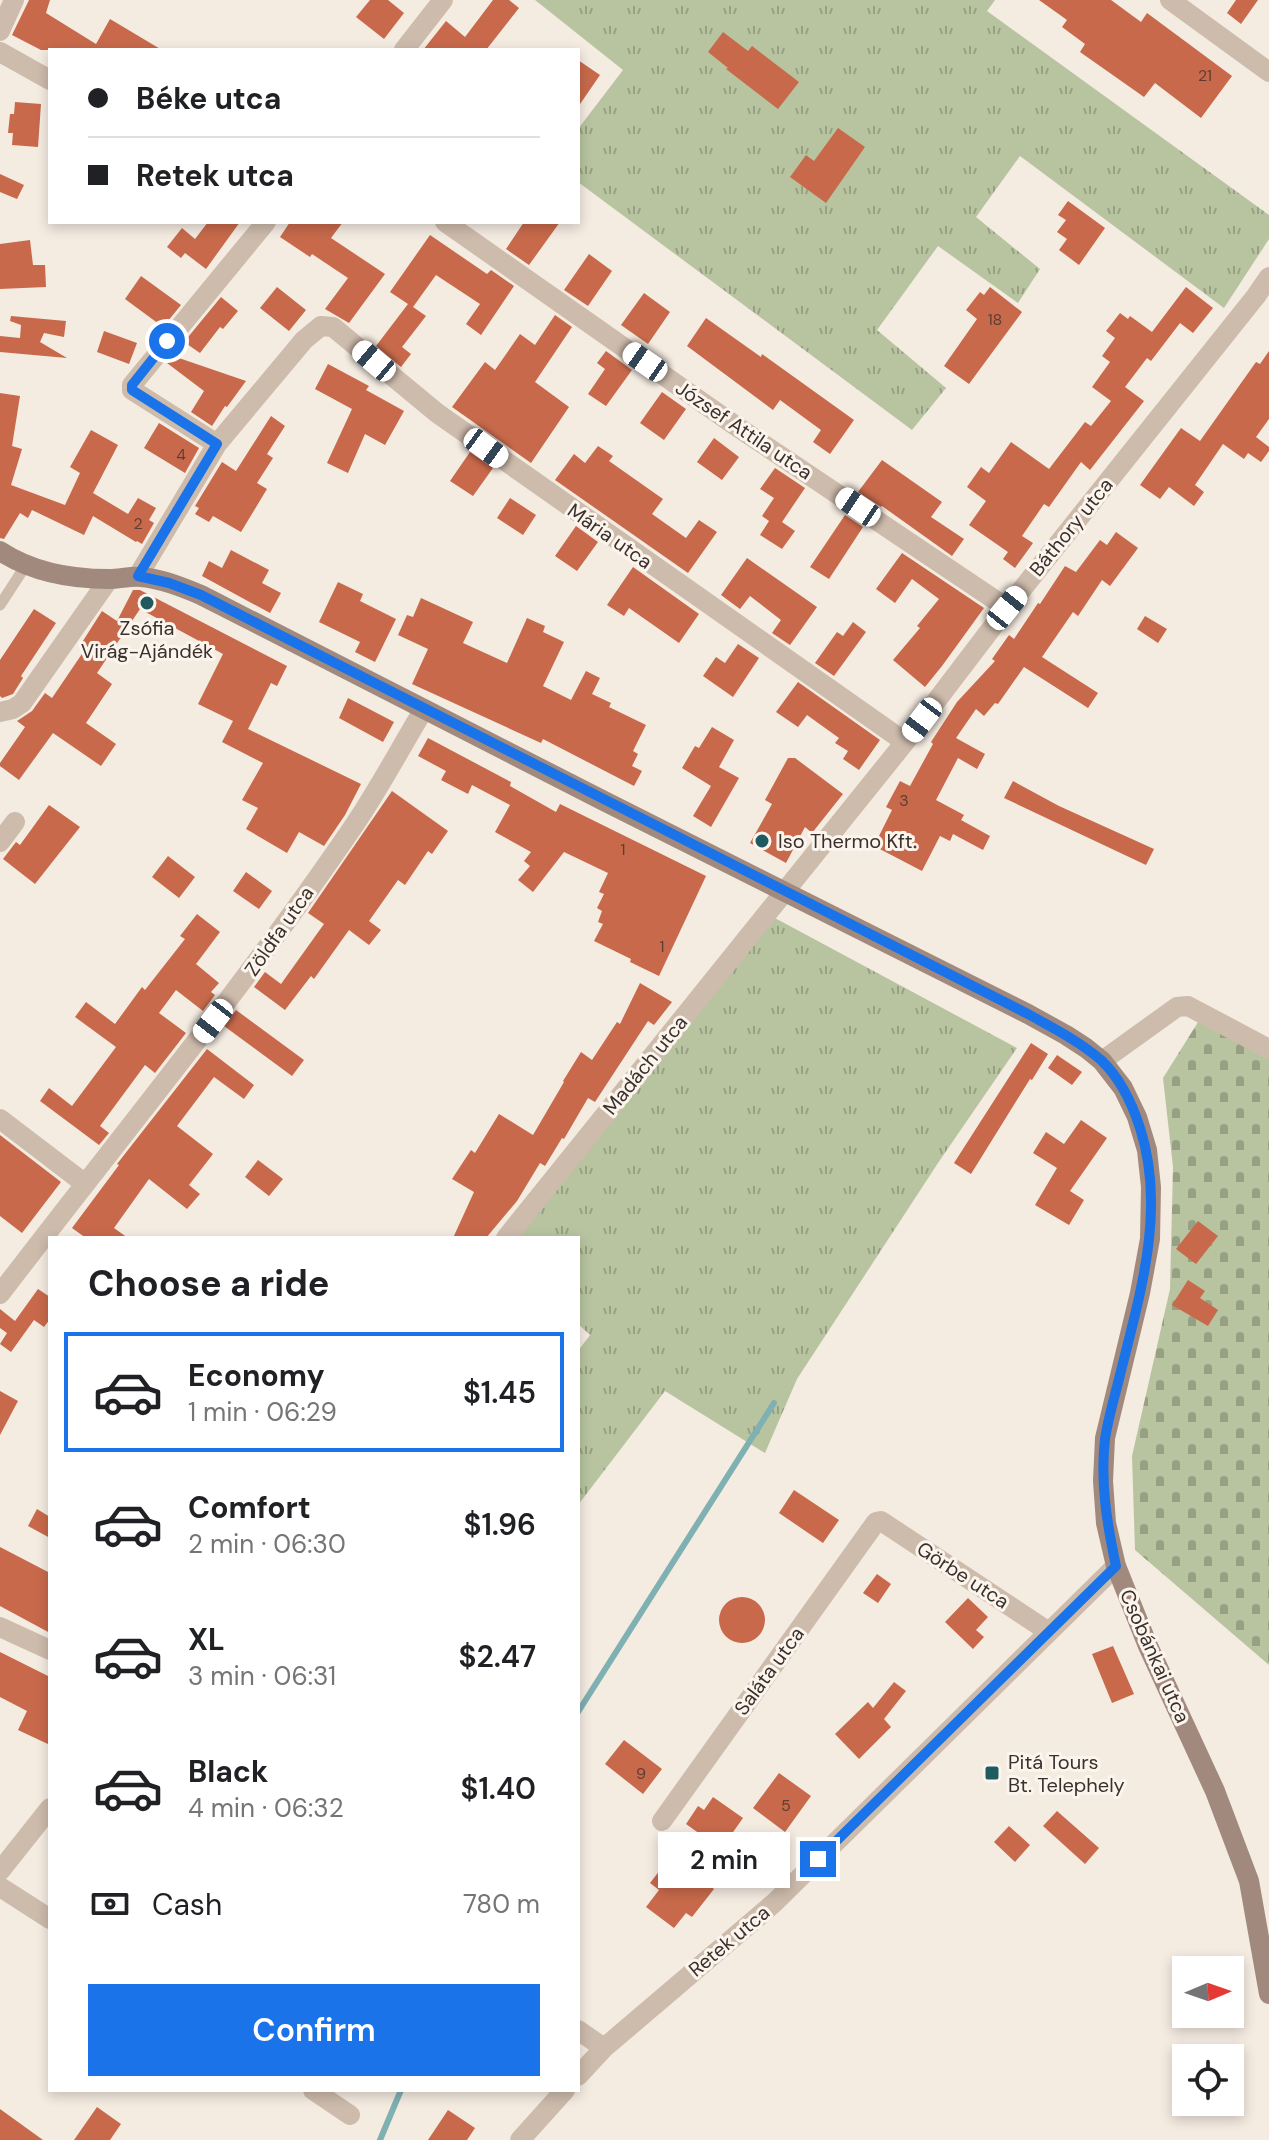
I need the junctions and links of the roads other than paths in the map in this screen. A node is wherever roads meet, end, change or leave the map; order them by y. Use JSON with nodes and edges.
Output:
{"nodes":[{"id":1,"x":14,"y":0,"type":"edge"},
{"id":2,"x":443,"y":0,"type":"edge"},
{"id":3,"x":1170,"y":0,"type":"edge"},
{"id":4,"x":0,"y":31,"type":"edge"},
{"id":5,"x":406,"y":48,"type":"edge"},
{"id":6,"x":0,"y":52,"type":"edge"},
{"id":7,"x":1269,"y":72,"type":"edge"},
{"id":8,"x":48,"y":79,"type":"edge"},
{"id":9,"x":264,"y":224,"type":"edge"},
{"id":10,"x":448,"y":224,"type":"edge"},
{"id":11,"x":1269,"y":277,"type":"edge"},
{"id":12,"x":1263,"y":300,"type":"edge"},
{"id":13,"x":217,"y":444,"type":"junction"},
{"id":14,"x":0,"y":551,"type":"edge"},
{"id":15,"x":26,"y":565,"type":"junction"},
{"id":16,"x":138,"y":576,"type":"junction"},
{"id":17,"x":109,"y":579,"type":"junction"},
{"id":18,"x":0,"y":605,"type":"edge"},
{"id":19,"x":1007,"y":608,"type":"junction"},
{"id":20,"x":424,"y":709,"type":"junction"},
{"id":21,"x":0,"y":712,"type":"edge"},
{"id":22,"x":905,"y":742,"type":"junction"},
{"id":23,"x":15,"y":822,"type":"dead end"},
{"id":24,"x":0,"y":842,"type":"edge"},
{"id":25,"x":785,"y":891,"type":"junction"},
{"id":26,"x":1269,"y":1049,"type":"edge"},
{"id":27,"x":1102,"y":1061,"type":"junction"},
{"id":28,"x":0,"y":1119,"type":"edge"},
{"id":29,"x":84,"y":1183,"type":"junction"},
{"id":30,"x":508,"y":1236,"type":"edge"},
{"id":31,"x":0,"y":1294,"type":"edge"},
{"id":32,"x":876,"y":1522,"type":"joint"},
{"id":33,"x":1116,"y":1566,"type":"junction"},
{"id":34,"x":0,"y":1627,"type":"edge"},
{"id":35,"x":1049,"y":1632,"type":"junction"},
{"id":36,"x":48,"y":1649,"type":"edge"},
{"id":37,"x":48,"y":1811,"type":"edge"},
{"id":38,"x":662,"y":1821,"type":"dead end"},
{"id":39,"x":0,"y":1871,"type":"edge"},
{"id":40,"x":0,"y":1887,"type":"edge"},
{"id":41,"x":48,"y":1918,"type":"edge"},
{"id":42,"x":1269,"y":1994,"type":"edge"},
{"id":43,"x":580,"y":2031,"type":"edge"},
{"id":44,"x":604,"y":2048,"type":"junction"},
{"id":45,"x":580,"y":2074,"type":"edge"},
{"id":46,"x":316,"y":2092,"type":"edge"},
{"id":47,"x":563,"y":2092,"type":"edge"},
{"id":48,"x":350,"y":2115,"type":"dead end"},
{"id":49,"x":520,"y":2140,"type":"edge"}],
"edges":[{"from":1,"to":4,"type":"street"},
{"from":2,"to":5,"type":"street"},
{"from":3,"to":7,"type":"street"},
{"from":6,"to":8,"type":"street"},
{"from":9,"to":13,"type":"street"},
{"from":10,"to":19,"type":"street","name":"József Attila utca"},
{"from":11,"to":12,"type":"street","name":"Báthory utca"},
{"from":12,"to":19,"type":"street","name":"Báthory utca"},
{"from":13,"to":16,"type":"street"},
{"from":13,"to":22,"type":"street","name":"Mária utca"},
{"from":14,"to":15,"type":"main road","name":"Csobánkai utca"},
{"from":15,"to":17,"type":"main road","name":"Csobánkai utca"},
{"from":15,"to":18,"type":"lane"},
{"from":16,"to":17,"type":"main road","name":"Csobánkai utca"},
{"from":16,"to":20,"type":"main road","name":"Csobánkai utca"},
{"from":17,"to":21,"type":"street"},
{"from":19,"to":22,"type":"street","name":"Báthory utca"},
{"from":20,"to":25,"type":"main road","name":"Csobánkai utca"},
{"from":20,"to":29,"type":"street","name":"Zöldfa utca"},
{"from":22,"to":25,"type":"street","name":"Báthory utca"},
{"from":23,"to":24,"type":"street"},
{"from":25,"to":27,"type":"main road","name":"Csobánkai utca"},
{"from":25,"to":30,"type":"street","name":"Madách utca"},
{"from":26,"to":27,"type":"street"},
{"from":27,"to":33,"type":"main road","name":"Csobánkai utca"},
{"from":28,"to":29,"type":"street"},
{"from":29,"to":31,"type":"street","name":"Zöldfa utca"},
{"from":32,"to":35,"type":"street","name":"Görbe utca"},
{"from":32,"to":38,"type":"street","name":"Saláta utca"},
{"from":33,"to":35,"type":"street","name":"Retek utca"},
{"from":33,"to":42,"type":"main road","name":"Csobánkai utca"},
{"from":34,"to":36,"type":"street"},
{"from":35,"to":44,"type":"street","name":"Retek utca"},
{"from":37,"to":39,"type":"street"},
{"from":40,"to":41,"type":"street"},
{"from":43,"to":44,"type":"street"},
{"from":44,"to":45,"type":"street","name":"Retek utca"},
{"from":46,"to":48,"type":"street"},
{"from":47,"to":49,"type":"street"}]}
